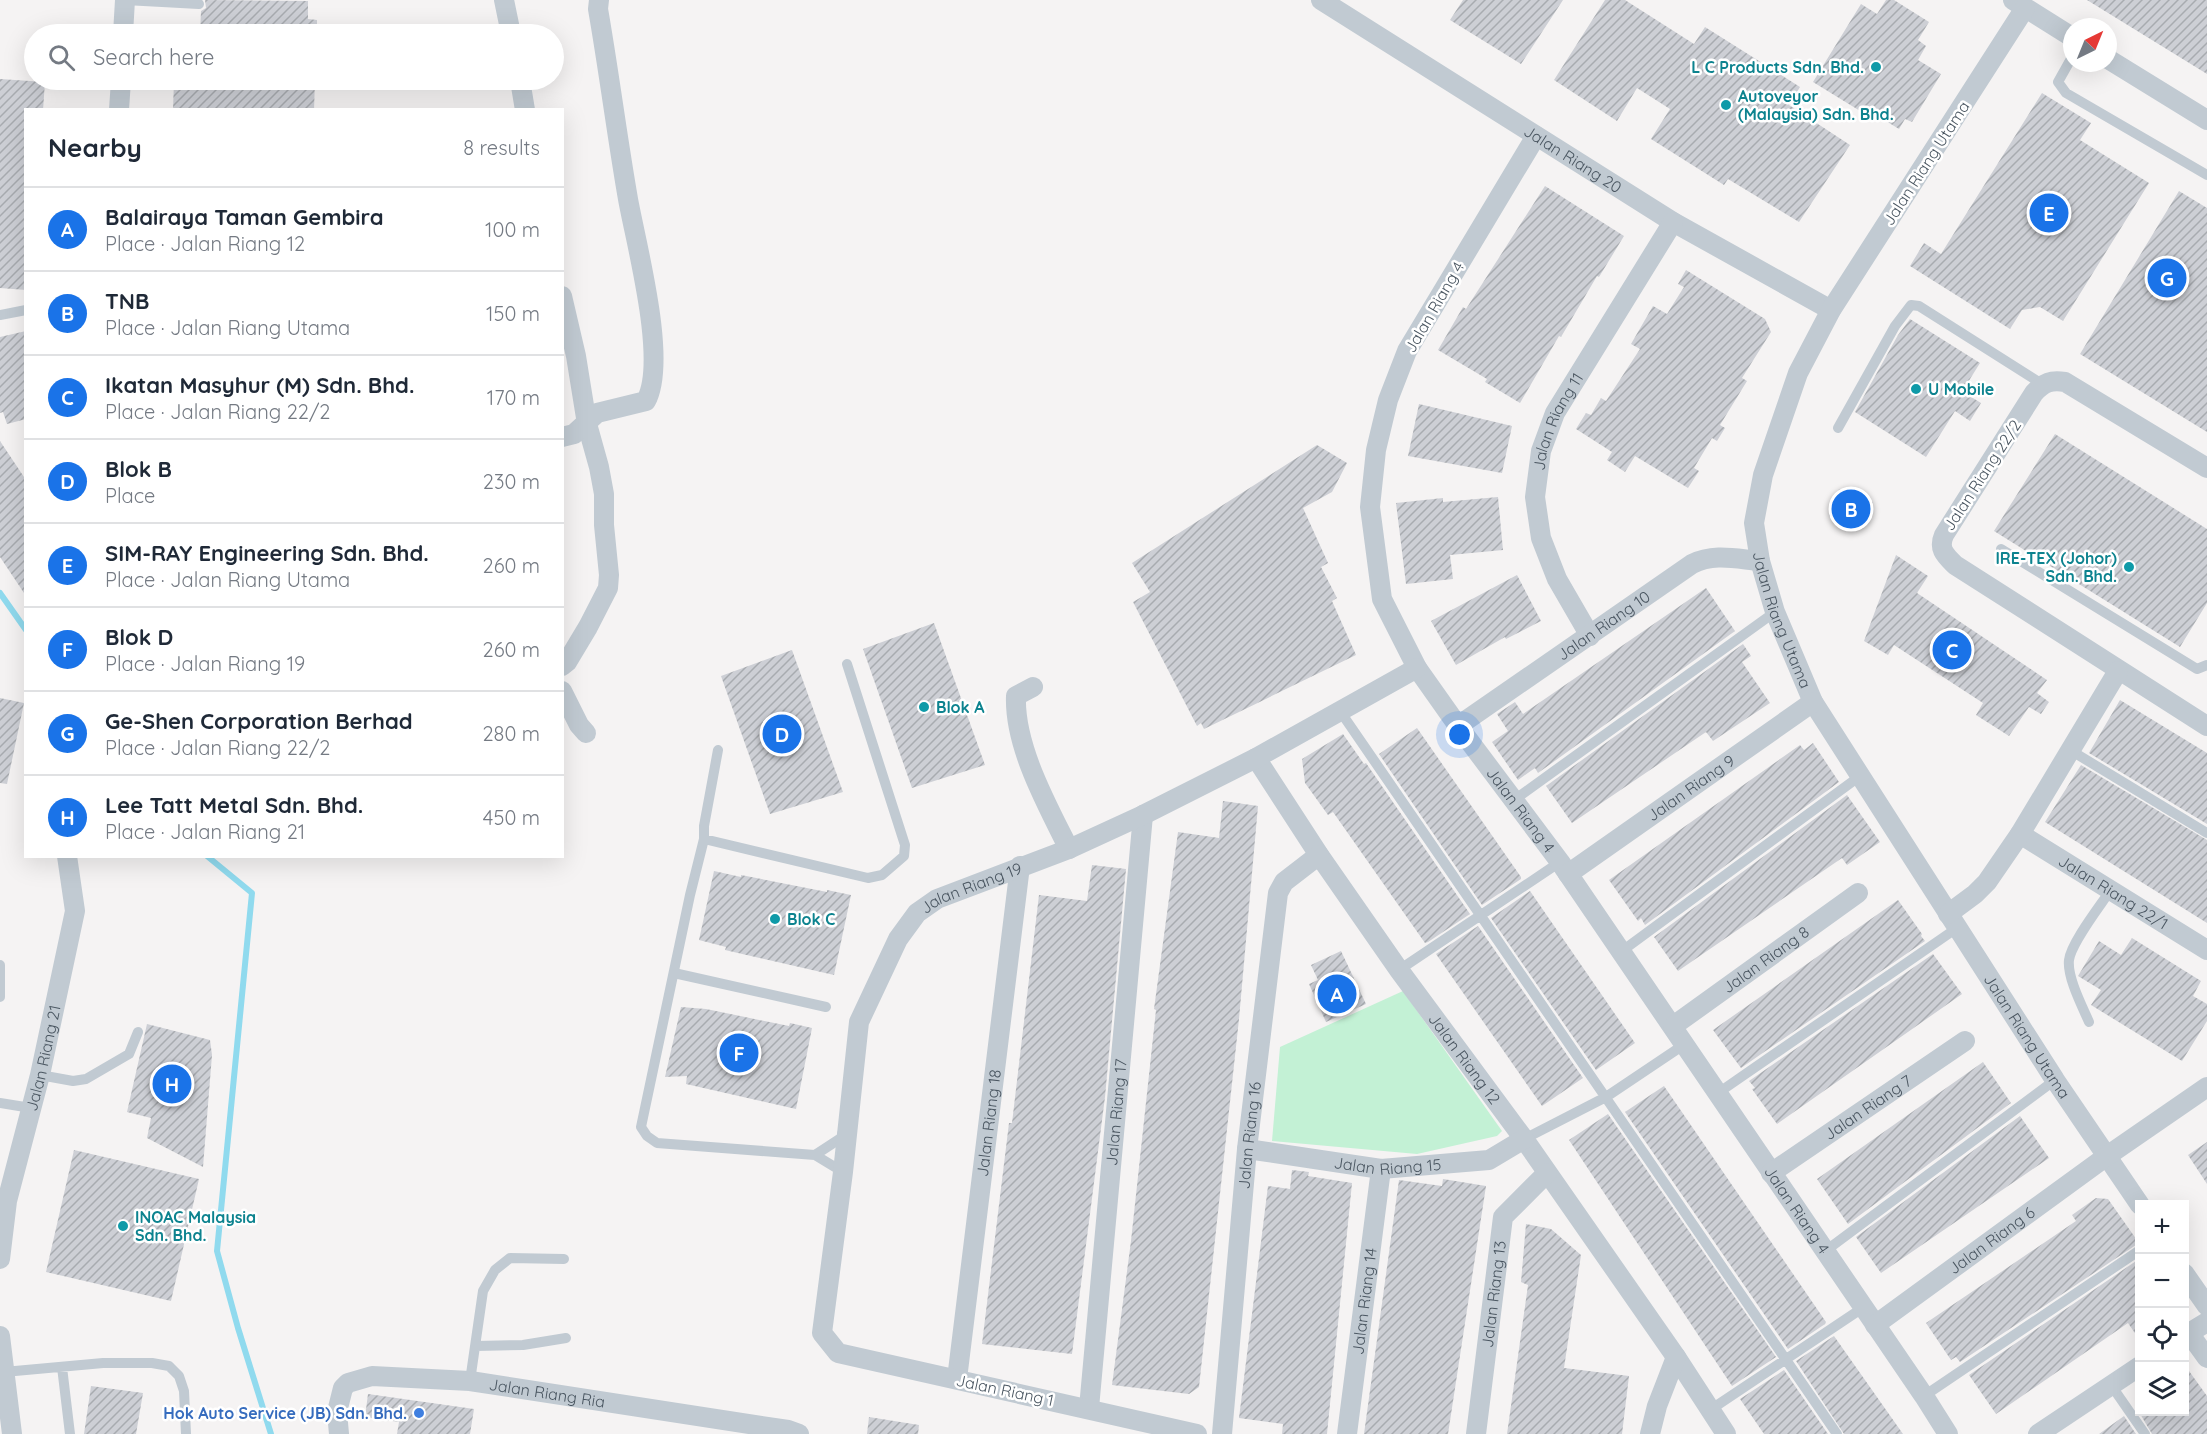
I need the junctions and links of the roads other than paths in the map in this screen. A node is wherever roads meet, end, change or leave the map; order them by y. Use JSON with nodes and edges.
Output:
{"nodes":[{"id":1,"x":125,"y":0,"type":"edge"},
{"id":2,"x":504,"y":0,"type":"edge"},
{"id":3,"x":599,"y":0,"type":"edge"},
{"id":4,"x":1321,"y":0,"type":"edge"},
{"id":5,"x":199,"y":4,"type":"dead end"},
{"id":6,"x":2019,"y":4,"type":"edge"},
{"id":7,"x":124,"y":24,"type":"edge"},
{"id":8,"x":509,"y":24,"type":"edge"},
{"id":9,"x":2063,"y":31,"type":"edge"},
{"id":10,"x":2117,"y":64,"type":"edge"},
{"id":11,"x":2064,"y":72,"type":"edge"},
{"id":12,"x":120,"y":90,"type":"edge"},
{"id":13,"x":522,"y":90,"type":"edge"},
{"id":14,"x":119,"y":108,"type":"edge"},
{"id":15,"x":525,"y":108,"type":"edge"},
{"id":16,"x":2206,"y":116,"type":"edge"},
{"id":17,"x":1536,"y":136,"type":"junction"},
{"id":18,"x":2207,"y":175,"type":"edge"},
{"id":19,"x":1673,"y":222,"type":"junction"},
{"id":20,"x":24,"y":310,"type":"edge"},
{"id":21,"x":1831,"y":310,"type":"junction"},
{"id":22,"x":0,"y":315,"type":"edge"},
{"id":23,"x":565,"y":322,"type":"edge"},
{"id":24,"x":2042,"y":384,"type":"junction"},
{"id":25,"x":586,"y":424,"type":"junction"},
{"id":26,"x":1838,"y":428,"type":"dead end"},
{"id":27,"x":564,"y":436,"type":"edge"},
{"id":28,"x":2207,"y":468,"type":"edge"},
{"id":29,"x":2001,"y":549,"type":"dead end"},
{"id":30,"x":1760,"y":561,"type":"junction"},
{"id":31,"x":1775,"y":612,"type":"junction"},
{"id":32,"x":1590,"y":636,"type":"junction"},
{"id":33,"x":564,"y":664,"type":"edge"},
{"id":34,"x":847,"y":664,"type":"dead end"},
{"id":35,"x":2207,"y":665,"type":"edge"},
{"id":36,"x":1417,"y":668,"type":"junction"},
{"id":37,"x":2118,"y":671,"type":"junction"},
{"id":38,"x":1033,"y":687,"type":"dead end"},
{"id":39,"x":564,"y":695,"type":"edge"},
{"id":40,"x":1813,"y":702,"type":"junction"},
{"id":41,"x":1340,"y":711,"type":"junction"},
{"id":42,"x":1458,"y":726,"type":"junction"},
{"id":43,"x":2207,"y":726,"type":"edge"},
{"id":44,"x":586,"y":733,"type":"dead end"},
{"id":45,"x":718,"y":750,"type":"dead end"},
{"id":46,"x":2070,"y":750,"type":"junction"},
{"id":47,"x":1256,"y":758,"type":"junction"},
{"id":48,"x":1860,"y":776,"type":"junction"},
{"id":49,"x":1515,"y":800,"type":"junction"},
{"id":50,"x":1143,"y":815,"type":"junction"},
{"id":51,"x":2207,"y":832,"type":"edge"},
{"id":52,"x":2020,"y":834,"type":"junction"},
{"id":53,"x":704,"y":839,"type":"junction"},
{"id":54,"x":1069,"y":849,"type":"junction"},
{"id":55,"x":1319,"y":855,"type":"junction"},
{"id":56,"x":67,"y":858,"type":"edge"},
{"id":57,"x":1020,"y":866,"type":"junction"},
{"id":58,"x":1564,"y":868,"type":"junction"},
{"id":59,"x":2110,"y":891,"type":"junction"},
{"id":60,"x":1858,"y":893,"type":"dead end"},
{"id":61,"x":1479,"y":916,"type":"junction"},
{"id":62,"x":1953,"y":921,"type":"junction"},
{"id":63,"x":2207,"y":950,"type":"edge"},
{"id":64,"x":1622,"y":951,"type":"junction"},
{"id":65,"x":0,"y":964,"type":"edge"},
{"id":66,"x":1399,"y":970,"type":"junction"},
{"id":67,"x":674,"y":974,"type":"junction"},
{"id":68,"x":0,"y":997,"type":"edge"},
{"id":69,"x":826,"y":1007,"type":"dead end"},
{"id":70,"x":2089,"y":1022,"type":"dead end"},
{"id":71,"x":1673,"y":1026,"type":"junction"},
{"id":72,"x":138,"y":1032,"type":"dead end"},
{"id":73,"x":1965,"y":1041,"type":"dead end"},
{"id":74,"x":1685,"y":1044,"type":"junction"},
{"id":75,"x":40,"y":1075,"type":"junction"},
{"id":76,"x":2055,"y":1080,"type":"junction"},
{"id":77,"x":2207,"y":1086,"type":"edge"},
{"id":78,"x":1718,"y":1093,"type":"junction"},
{"id":79,"x":1606,"y":1097,"type":"junction"},
{"id":80,"x":0,"y":1103,"type":"edge"},
{"id":81,"x":31,"y":1108,"type":"junction"},
{"id":82,"x":848,"y":1112,"type":"junction"},
{"id":83,"x":1524,"y":1139,"type":"junction"},
{"id":84,"x":1247,"y":1149,"type":"junction"},
{"id":85,"x":815,"y":1155,"type":"junction"},
{"id":86,"x":2107,"y":1156,"type":"junction"},
{"id":87,"x":1381,"y":1169,"type":"junction"},
{"id":88,"x":843,"y":1172,"type":"junction"},
{"id":89,"x":1547,"y":1173,"type":"junction"},
{"id":90,"x":1771,"y":1173,"type":"junction"},
{"id":91,"x":2136,"y":1200,"type":"edge"},
{"id":92,"x":1824,"y":1252,"type":"junction"},
{"id":93,"x":2135,"y":1253,"type":"edge"},
{"id":94,"x":0,"y":1259,"type":"edge"},
{"id":95,"x":564,"y":1259,"type":"dead end"},
{"id":96,"x":2189,"y":1280,"type":"edge"},
{"id":97,"x":2207,"y":1306,"type":"edge"},
{"id":98,"x":1864,"y":1307,"type":"junction"},
{"id":99,"x":2207,"y":1322,"type":"edge"},
{"id":100,"x":1875,"y":1324,"type":"junction"},
{"id":101,"x":822,"y":1333,"type":"joint"},
{"id":102,"x":2189,"y":1334,"type":"edge"},
{"id":103,"x":0,"y":1336,"type":"edge"},
{"id":104,"x":2189,"y":1337,"type":"edge"},
{"id":105,"x":566,"y":1338,"type":"dead end"},
{"id":106,"x":476,"y":1346,"type":"junction"},
{"id":107,"x":1676,"y":1357,"type":"junction"},
{"id":108,"x":2207,"y":1358,"type":"edge"},
{"id":109,"x":1786,"y":1360,"type":"junction"},
{"id":110,"x":62,"y":1367,"type":"junction"},
{"id":111,"x":2135,"y":1369,"type":"edge"},
{"id":112,"x":4,"y":1372,"type":"junction"},
{"id":113,"x":957,"y":1380,"type":"junction"},
{"id":114,"x":470,"y":1381,"type":"junction"},
{"id":115,"x":2111,"y":1385,"type":"junction"},
{"id":116,"x":1924,"y":1396,"type":"junction"},
{"id":117,"x":1089,"y":1408,"type":"junction"},
{"id":118,"x":1710,"y":1410,"type":"junction"},
{"id":119,"x":12,"y":1434,"type":"edge"},
{"id":120,"x":70,"y":1434,"type":"edge"},
{"id":121,"x":186,"y":1434,"type":"edge"},
{"id":122,"x":339,"y":1434,"type":"edge"},
{"id":123,"x":799,"y":1434,"type":"edge"},
{"id":124,"x":1197,"y":1434,"type":"edge"},
{"id":125,"x":1222,"y":1434,"type":"edge"},
{"id":126,"x":1347,"y":1434,"type":"edge"},
{"id":127,"x":1476,"y":1434,"type":"edge"},
{"id":128,"x":1650,"y":1434,"type":"edge"},
{"id":129,"x":1726,"y":1434,"type":"edge"},
{"id":130,"x":1837,"y":1434,"type":"edge"},
{"id":131,"x":1948,"y":1434,"type":"edge"},
{"id":132,"x":2038,"y":1434,"type":"edge"},
{"id":133,"x":2145,"y":1434,"type":"edge"}],
"edges":[{"from":1,"to":5,"type":"lane"},
{"from":1,"to":7,"type":"street"},
{"from":2,"to":8,"type":"street"},
{"from":3,"to":25,"type":"street"},
{"from":4,"to":17,"type":"street","name":"Jalan Riang 20"},
{"from":6,"to":9,"type":"street"},
{"from":6,"to":21,"type":"street","name":"Jalan Riang Utama"},
{"from":10,"to":16,"type":"street"},
{"from":11,"to":18,"type":"lane"},
{"from":12,"to":14,"type":"street"},
{"from":13,"to":15,"type":"street"},
{"from":17,"to":19,"type":"street","name":"Jalan Riang 20"},
{"from":17,"to":36,"type":"street","name":"Jalan Riang 4"},
{"from":19,"to":21,"type":"street","name":"Jalan Riang 20"},
{"from":19,"to":32,"type":"street","name":"Jalan Riang 11"},
{"from":20,"to":22,"type":"lane"},
{"from":21,"to":30,"type":"street","name":"Jalan Riang Utama"},
{"from":23,"to":25,"type":"street"},
{"from":24,"to":26,"type":"lane"},
{"from":24,"to":28,"type":"street"},
{"from":24,"to":37,"type":"street","name":"Jalan Riang 22/2"},
{"from":25,"to":27,"type":"street"},
{"from":25,"to":33,"type":"street"},
{"from":29,"to":35,"type":"lane"},
{"from":30,"to":31,"type":"street","name":"Jalan Riang Utama"},
{"from":30,"to":32,"type":"street","name":"Jalan Riang 10"},
{"from":31,"to":40,"type":"street","name":"Jalan Riang Utama"},
{"from":31,"to":49,"type":"lane"},
{"from":32,"to":42,"type":"street","name":"Jalan Riang 10"},
{"from":34,"to":53,"type":"lane"},
{"from":36,"to":41,"type":"street","name":"Jalan Riang 19"},
{"from":36,"to":42,"type":"street","name":"Jalan Riang 4"},
{"from":37,"to":43,"type":"street","name":"Jalan Riang 22/2"},
{"from":37,"to":46,"type":"street"},
{"from":38,"to":54,"type":"street"},
{"from":39,"to":44,"type":"street"},
{"from":40,"to":48,"type":"street","name":"Jalan Riang Utama"},
{"from":40,"to":58,"type":"street","name":"Jalan Riang 9"},
{"from":41,"to":47,"type":"street","name":"Jalan Riang 19"},
{"from":41,"to":61,"type":"lane"},
{"from":42,"to":49,"type":"street","name":"Jalan Riang 4"},
{"from":45,"to":53,"type":"lane"},
{"from":46,"to":51,"type":"lane"},
{"from":46,"to":52,"type":"street"},
{"from":47,"to":50,"type":"street","name":"Jalan Riang 19"},
{"from":47,"to":55,"type":"street","name":"Jalan Riang 12"},
{"from":48,"to":62,"type":"street","name":"Jalan Riang Utama"},
{"from":48,"to":64,"type":"lane"},
{"from":49,"to":58,"type":"street","name":"Jalan Riang 4"},
{"from":50,"to":54,"type":"street","name":"Jalan Riang 19"},
{"from":50,"to":117,"type":"street","name":"Jalan Riang 17"},
{"from":52,"to":59,"type":"street","name":"Jalan Riang 22/1"},
{"from":52,"to":62,"type":"street"},
{"from":53,"to":67,"type":"lane"},
{"from":54,"to":57,"type":"street","name":"Jalan Riang 19"},
{"from":55,"to":66,"type":"street","name":"Jalan Riang 12"},
{"from":55,"to":84,"type":"street","name":"Jalan Riang 16"},
{"from":56,"to":75,"type":"street","name":"Jalan Riang 21"},
{"from":57,"to":82,"type":"street","name":"Jalan Riang 19"},
{"from":57,"to":113,"type":"street","name":"Jalan Riang 18"},
{"from":58,"to":61,"type":"lane"},
{"from":58,"to":64,"type":"street","name":"Jalan Riang 4"},
{"from":59,"to":63,"type":"street","name":"Jalan Riang 22/1"},
{"from":59,"to":70,"type":"lane"},
{"from":60,"to":71,"type":"street","name":"Jalan Riang 8"},
{"from":61,"to":66,"type":"lane"},
{"from":61,"to":79,"type":"lane"},
{"from":62,"to":76,"type":"street","name":"Jalan Riang Utama"},
{"from":62,"to":78,"type":"lane"},
{"from":64,"to":71,"type":"street","name":"Jalan Riang 4"},
{"from":65,"to":68,"type":"lane"},
{"from":66,"to":83,"type":"street","name":"Jalan Riang 12"},
{"from":67,"to":69,"type":"lane"},
{"from":67,"to":85,"type":"lane"},
{"from":71,"to":74,"type":"street","name":"Jalan Riang 4"},
{"from":72,"to":75,"type":"lane"},
{"from":73,"to":90,"type":"street","name":"Jalan Riang 7"},
{"from":74,"to":78,"type":"street","name":"Jalan Riang 4"},
{"from":74,"to":79,"type":"lane"},
{"from":75,"to":81,"type":"street","name":"Jalan Riang 21"},
{"from":76,"to":86,"type":"street","name":"Jalan Riang Utama"},
{"from":76,"to":92,"type":"lane"},
{"from":77,"to":86,"type":"street","name":"Jalan Riang 6"},
{"from":78,"to":90,"type":"street","name":"Jalan Riang 4"},
{"from":79,"to":83,"type":"lane"},
{"from":79,"to":109,"type":"lane"},
{"from":80,"to":81,"type":"lane"},
{"from":81,"to":94,"type":"street","name":"Jalan Riang 21"},
{"from":82,"to":85,"type":"lane"},
{"from":82,"to":88,"type":"street","name":"Jalan Riang 19"},
{"from":83,"to":87,"type":"street","name":"Jalan Riang 15"},
{"from":83,"to":89,"type":"street","name":"Jalan Riang 12"},
{"from":84,"to":87,"type":"street","name":"Jalan Riang 15"},
{"from":84,"to":125,"type":"street","name":"Jalan Riang 16"},
{"from":85,"to":88,"type":"lane"},
{"from":86,"to":91,"type":"street","name":"Jalan Riang Utama"},
{"from":86,"to":100,"type":"street","name":"Jalan Riang 6"},
{"from":87,"to":126,"type":"street","name":"Jalan Riang 14"},
{"from":88,"to":101,"type":"street","name":"Jalan Riang 19"},
{"from":89,"to":107,"type":"street","name":"Jalan Riang 12"},
{"from":89,"to":127,"type":"street","name":"Jalan Riang 13"},
{"from":90,"to":92,"type":"street","name":"Jalan Riang 4"},
{"from":92,"to":98,"type":"street","name":"Jalan Riang 4"},
{"from":93,"to":116,"type":"lane"},
{"from":95,"to":106,"type":"lane"},
{"from":96,"to":97,"type":"street"},
{"from":98,"to":100,"type":"street","name":"Jalan Riang 4"},
{"from":98,"to":109,"type":"lane"},
{"from":99,"to":102,"type":"street"},
{"from":100,"to":116,"type":"street","name":"Jalan Riang 4"},
{"from":101,"to":113,"type":"street","name":"Jalan Riang 1"},
{"from":103,"to":112,"type":"street"},
{"from":104,"to":108,"type":"street"},
{"from":105,"to":106,"type":"lane"},
{"from":106,"to":114,"type":"lane"},
{"from":107,"to":118,"type":"street","name":"Jalan Riang 12"},
{"from":107,"to":128,"type":"street"},
{"from":109,"to":118,"type":"lane"},
{"from":109,"to":130,"type":"lane"},
{"from":110,"to":112,"type":"lane"},
{"from":110,"to":120,"type":"lane"},
{"from":110,"to":121,"type":"lane"},
{"from":111,"to":115,"type":"street"},
{"from":112,"to":119,"type":"street"},
{"from":113,"to":117,"type":"street","name":"Jalan Riang 1"},
{"from":114,"to":122,"type":"street","name":"Jalan Riang Ria"},
{"from":114,"to":123,"type":"street","name":"Jalan Riang Ria"},
{"from":115,"to":132,"type":"street"},
{"from":115,"to":133,"type":"lane"},
{"from":116,"to":131,"type":"street","name":"Jalan Riang 4"},
{"from":117,"to":124,"type":"street","name":"Jalan Riang 1"},
{"from":118,"to":129,"type":"street","name":"Jalan Riang 12"}]}
